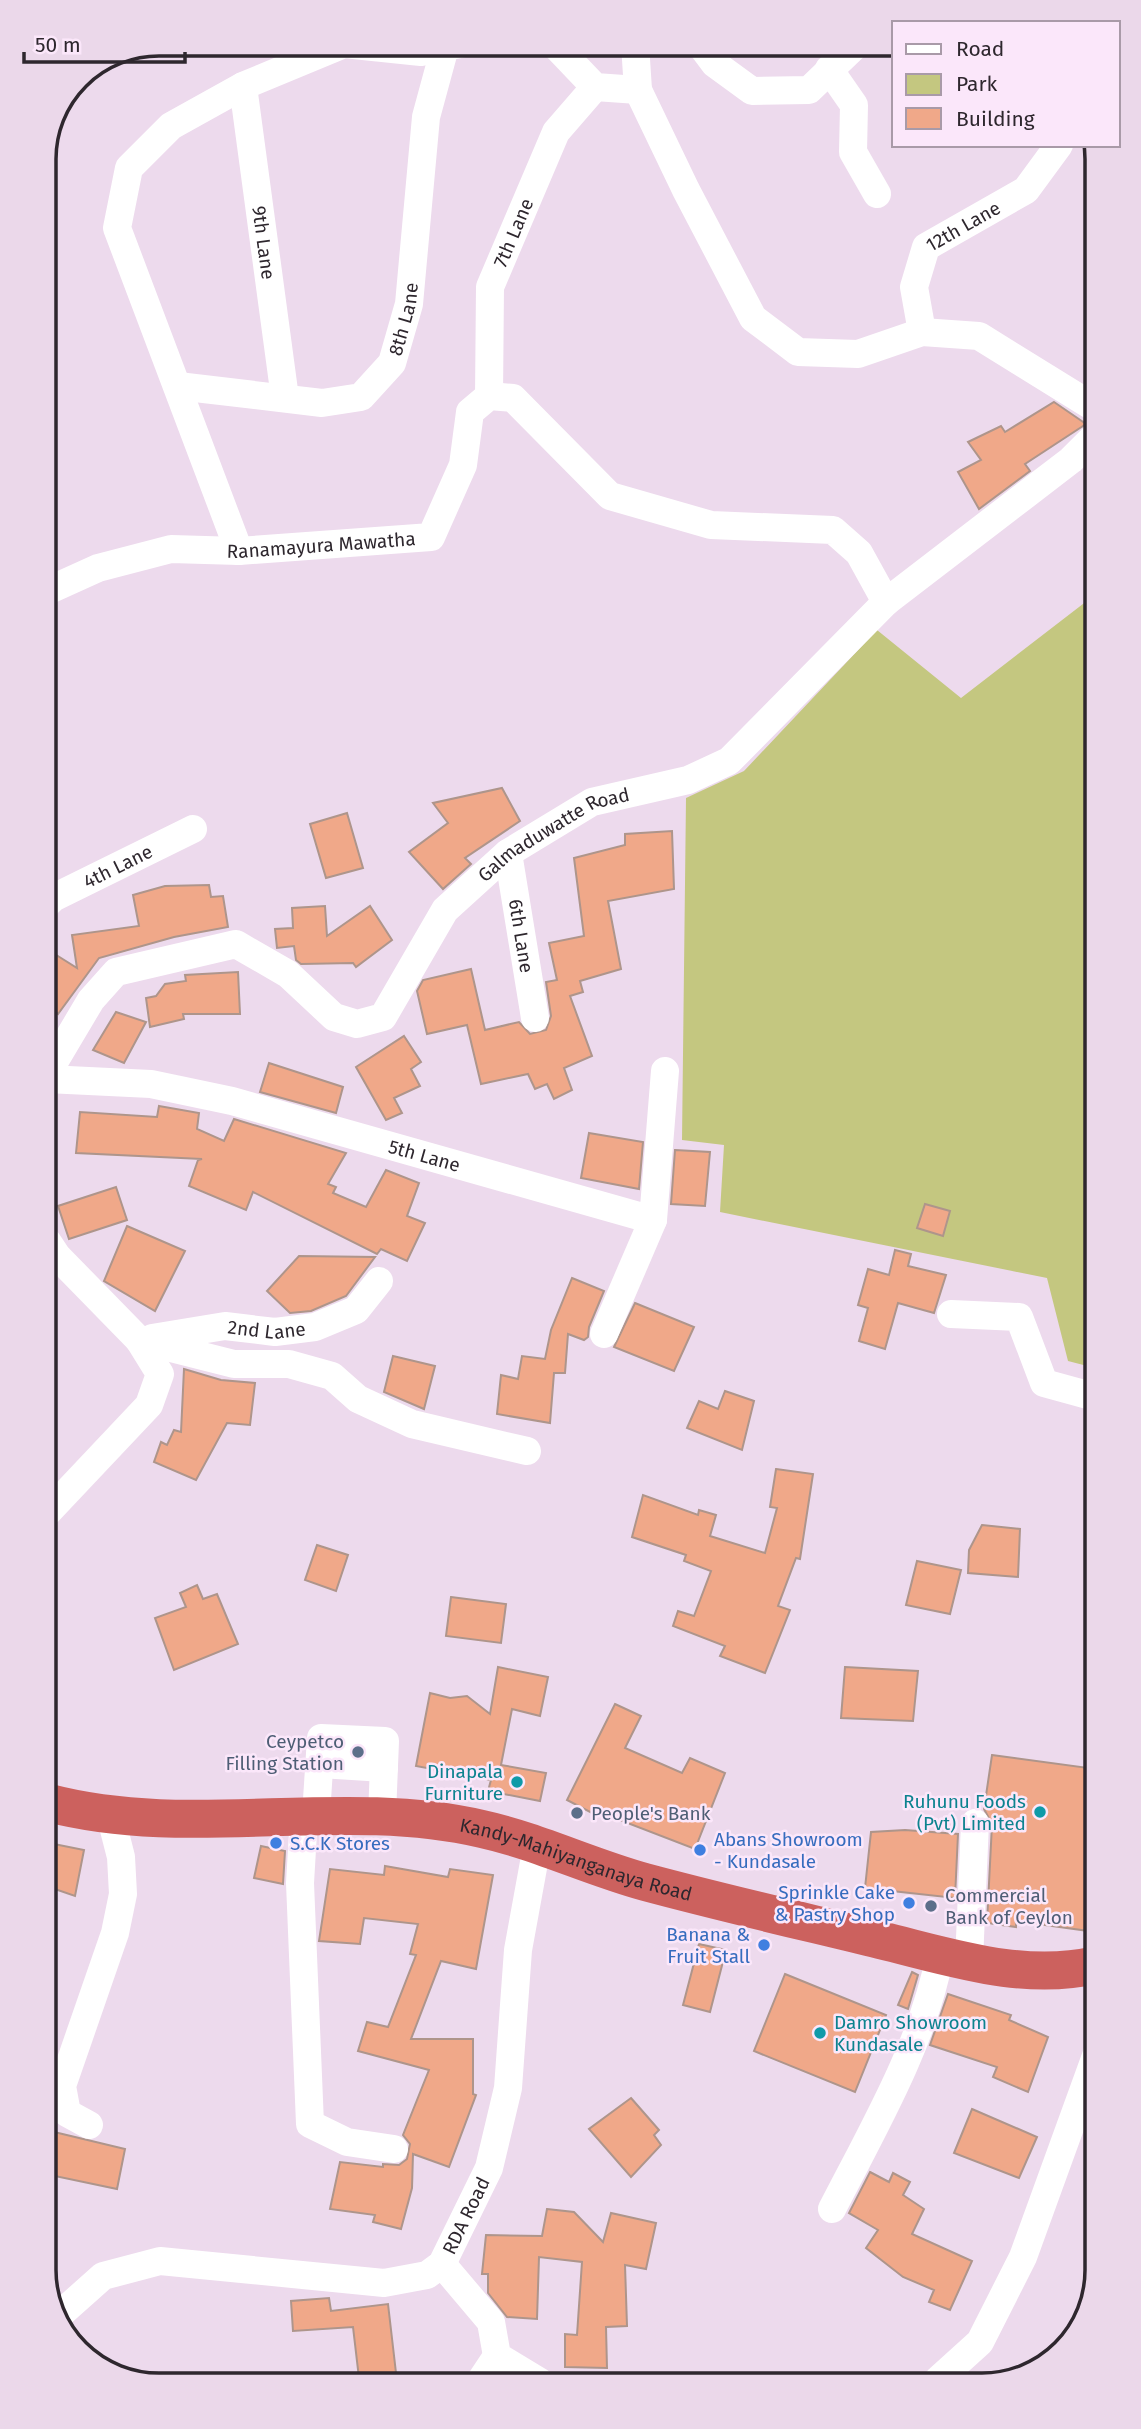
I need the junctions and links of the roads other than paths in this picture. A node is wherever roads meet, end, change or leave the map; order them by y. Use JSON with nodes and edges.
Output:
{"nodes":[{"id":1,"x":315,"y":56,"type":"edge"},
{"id":2,"x":449,"y":56,"type":"edge"},
{"id":3,"x":565,"y":56,"type":"edge"},
{"id":4,"x":636,"y":56,"type":"edge"},
{"id":5,"x":709,"y":56,"type":"edge"},
{"id":6,"x":844,"y":56,"type":"edge"},
{"id":7,"x":829,"y":69,"type":"junction"},
{"id":8,"x":243,"y":86,"type":"junction"},
{"id":9,"x":595,"y":88,"type":"junction"},
{"id":10,"x":638,"y":90,"type":"junction"},
{"id":11,"x":1058,"y":147,"type":"edge"},
{"id":12,"x":877,"y":194,"type":"dead end"},
{"id":13,"x":922,"y":332,"type":"junction"},
{"id":14,"x":178,"y":386,"type":"junction"},
{"id":15,"x":489,"y":396,"type":"junction"},
{"id":16,"x":285,"y":398,"type":"junction"},
{"id":17,"x":1085,"y":402,"type":"edge"},
{"id":18,"x":1085,"y":446,"type":"edge"},
{"id":19,"x":239,"y":551,"type":"junction"},
{"id":20,"x":56,"y":587,"type":"edge"},
{"id":21,"x":886,"y":602,"type":"junction"},
{"id":22,"x":193,"y":829,"type":"dead end"},
{"id":23,"x":508,"y":853,"type":"junction"},
{"id":24,"x":56,"y":897,"type":"edge"},
{"id":25,"x":535,"y":1018,"type":"dead end"},
{"id":26,"x":56,"y":1060,"type":"edge"},
{"id":27,"x":665,"y":1071,"type":"dead end"},
{"id":28,"x":56,"y":1077,"type":"edge"},
{"id":29,"x":653,"y":1220,"type":"junction"},
{"id":30,"x":56,"y":1254,"type":"edge"},
{"id":31,"x":379,"y":1281,"type":"dead end"},
{"id":32,"x":951,"y":1314,"type":"dead end"},
{"id":33,"x":604,"y":1334,"type":"dead end"},
{"id":34,"x":139,"y":1340,"type":"junction"},
{"id":35,"x":1085,"y":1393,"type":"edge"},
{"id":36,"x":527,"y":1451,"type":"dead end"},
{"id":37,"x":56,"y":1504,"type":"edge"},
{"id":38,"x":56,"y":1803,"type":"edge"},
{"id":39,"x":110,"y":1814,"type":"junction"},
{"id":40,"x":382,"y":1815,"type":"junction"},
{"id":41,"x":310,"y":1816,"type":"junction"},
{"id":42,"x":975,"y":1822,"type":"dead end"},
{"id":43,"x":537,"y":1846,"type":"junction"},
{"id":44,"x":955,"y":1958,"type":"junction"},
{"id":45,"x":1085,"y":1967,"type":"edge"},
{"id":46,"x":1085,"y":2086,"type":"edge"},
{"id":47,"x":89,"y":2125,"type":"dead end"},
{"id":48,"x":394,"y":2149,"type":"dead end"},
{"id":49,"x":832,"y":2209,"type":"dead end"},
{"id":50,"x":442,"y":2264,"type":"junction"},
{"id":51,"x":64,"y":2310,"type":"edge"},
{"id":52,"x":497,"y":2356,"type":"junction"},
{"id":53,"x":486,"y":2373,"type":"edge"},
{"id":54,"x":525,"y":2373,"type":"edge"},
{"id":55,"x":946,"y":2373,"type":"edge"}],
"edges":[{"from":1,"to":8,"type":"street"},
{"from":2,"to":16,"type":"street","name":"8th Lane"},
{"from":3,"to":9,"type":"street"},
{"from":4,"to":10,"type":"street"},
{"from":5,"to":7,"type":"street"},
{"from":6,"to":7,"type":"street"},
{"from":7,"to":12,"type":"street"},
{"from":8,"to":14,"type":"street"},
{"from":8,"to":16,"type":"street","name":"9th Lane"},
{"from":9,"to":10,"type":"street"},
{"from":9,"to":15,"type":"street","name":"7th Lane"},
{"from":10,"to":13,"type":"street"},
{"from":11,"to":13,"type":"street","name":"12th Lane"},
{"from":13,"to":17,"type":"street"},
{"from":14,"to":16,"type":"street","name":"8th Lane"},
{"from":14,"to":19,"type":"street"},
{"from":15,"to":19,"type":"street","name":"Ranamayura Mawatha"},
{"from":15,"to":21,"type":"street"},
{"from":18,"to":21,"type":"street","name":"Galmaduwatte Road"},
{"from":19,"to":20,"type":"street","name":"Ranamayura Mawatha"},
{"from":21,"to":23,"type":"street","name":"Galmaduwatte Road"},
{"from":22,"to":24,"type":"street","name":"4th Lane"},
{"from":23,"to":25,"type":"street","name":"6th Lane"},
{"from":23,"to":26,"type":"street","name":"Galmaduwatte Road"},
{"from":27,"to":29,"type":"street"},
{"from":28,"to":29,"type":"street","name":"5th Lane"},
{"from":29,"to":33,"type":"street"},
{"from":30,"to":34,"type":"street"},
{"from":31,"to":34,"type":"street","name":"2nd Lane"},
{"from":32,"to":35,"type":"street"},
{"from":34,"to":36,"type":"street"},
{"from":34,"to":37,"type":"street"},
{"from":38,"to":39,"type":"highway","name":"Kandy-Mahiyanganaya Road"},
{"from":39,"to":41,"type":"highway","name":"Kandy-Mahiyanganaya Road"},
{"from":39,"to":47,"type":"street"},
{"from":40,"to":41,"type":"highway","name":"Kandy-Mahiyanganaya Road"},
{"from":40,"to":41,"type":"street"},
{"from":40,"to":43,"type":"highway","name":"Kandy-Mahiyanganaya Road"},
{"from":41,"to":48,"type":"street"},
{"from":42,"to":44,"type":"street"},
{"from":43,"to":44,"type":"highway","name":"Kandy-Mahiyanganaya Road"},
{"from":43,"to":50,"type":"street","name":"RDA Road"},
{"from":44,"to":45,"type":"highway","name":"Kandy-Mahiyanganaya Road"},
{"from":44,"to":49,"type":"street"},
{"from":46,"to":55,"type":"street"},
{"from":50,"to":51,"type":"street","name":"RDA Road"},
{"from":50,"to":52,"type":"street"},
{"from":52,"to":53,"type":"street"},
{"from":52,"to":54,"type":"street"}]}
